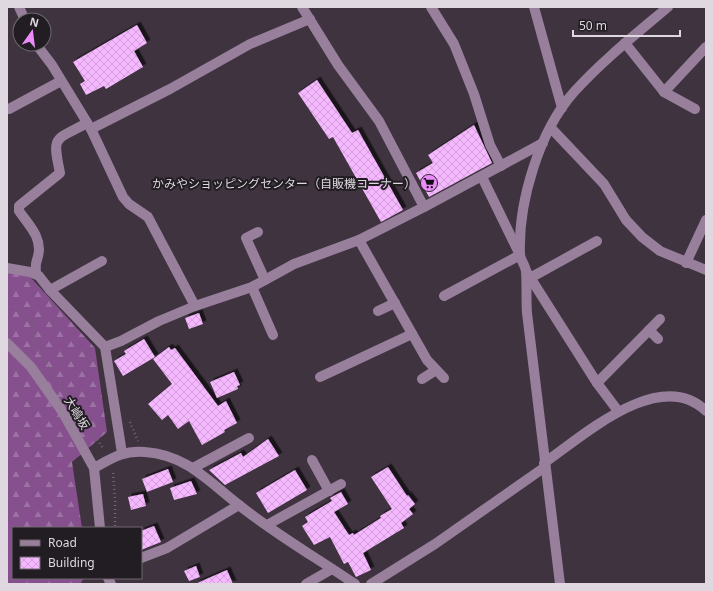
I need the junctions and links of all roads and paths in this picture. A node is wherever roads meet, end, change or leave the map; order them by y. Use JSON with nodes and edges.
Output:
{"nodes":[{"id":1,"x":302,"y":7,"type":"edge"},
{"id":2,"x":431,"y":7,"type":"edge"},
{"id":3,"x":534,"y":7,"type":"edge"},
{"id":4,"x":668,"y":7,"type":"edge"},
{"id":5,"x":310,"y":19,"type":"junction"},
{"id":6,"x":625,"y":43,"type":"junction"},
{"id":7,"x":706,"y":47,"type":"edge"},
{"id":8,"x":41,"y":52,"type":"edge"},
{"id":9,"x":61,"y":81,"type":"junction"},
{"id":10,"x":664,"y":92,"type":"junction"},
{"id":11,"x":562,"y":108,"type":"junction"},
{"id":12,"x":9,"y":109,"type":"dead end"},
{"id":13,"x":695,"y":109,"type":"dead end"},
{"id":14,"x":89,"y":126,"type":"junction"},
{"id":15,"x":551,"y":128,"type":"junction"},
{"id":16,"x":543,"y":143,"type":"junction"},
{"id":17,"x":501,"y":166,"type":"junction"},
{"id":18,"x":482,"y":177,"type":"junction"},
{"id":19,"x":424,"y":207,"type":"junction"},
{"id":20,"x":706,"y":220,"type":"edge"},
{"id":21,"x":258,"y":232,"type":"dead end"},
{"id":22,"x":359,"y":240,"type":"junction"},
{"id":23,"x":597,"y":241,"type":"dead end"},
{"id":24,"x":520,"y":255,"type":"junction"},
{"id":25,"x":102,"y":261,"type":"dead end"},
{"id":26,"x":686,"y":263,"type":"junction"},
{"id":27,"x":7,"y":268,"type":"edge"},
{"id":28,"x":706,"y":270,"type":"edge"},
{"id":29,"x":36,"y":273,"type":"junction"},
{"id":30,"x":528,"y":274,"type":"junction"},
{"id":31,"x":265,"y":280,"type":"junction"},
{"id":32,"x":252,"y":287,"type":"junction"},
{"id":33,"x":50,"y":290,"type":"junction"},
{"id":34,"x":444,"y":296,"type":"dead end"},
{"id":35,"x":395,"y":303,"type":"junction"},
{"id":36,"x":7,"y":306,"type":"edge"},
{"id":37,"x":195,"y":306,"type":"junction"},
{"id":38,"x":378,"y":311,"type":"dead end"},
{"id":39,"x":660,"y":319,"type":"dead end"},
{"id":40,"x":649,"y":330,"type":"junction"},
{"id":41,"x":412,"y":334,"type":"junction"},
{"id":42,"x":273,"y":335,"type":"dead end"},
{"id":43,"x":658,"y":339,"type":"dead end"},
{"id":44,"x":7,"y":342,"type":"edge"},
{"id":45,"x":105,"y":347,"type":"junction"},
{"id":46,"x":436,"y":370,"type":"junction"},
{"id":47,"x":320,"y":377,"type":"dead end"},
{"id":48,"x":444,"y":378,"type":"dead end"},
{"id":49,"x":422,"y":379,"type":"dead end"},
{"id":50,"x":597,"y":384,"type":"junction"},
{"id":51,"x":618,"y":412,"type":"junction"},
{"id":52,"x":706,"y":412,"type":"edge"},
{"id":53,"x":134,"y":431,"type":"dead end"},
{"id":54,"x":249,"y":438,"type":"dead end"},
{"id":55,"x":139,"y":445,"type":"dead end"},
{"id":56,"x":103,"y":448,"type":"dead end"},
{"id":57,"x":122,"y":453,"type":"junction"},
{"id":58,"x":312,"y":460,"type":"dead end"},
{"id":59,"x":544,"y":465,"type":"junction"},
{"id":60,"x":193,"y":468,"type":"junction"},
{"id":61,"x":95,"y":472,"type":"junction"},
{"id":62,"x":113,"y":473,"type":"dead end"},
{"id":63,"x":341,"y":484,"type":"dead end"},
{"id":64,"x":329,"y":491,"type":"junction"},
{"id":65,"x":239,"y":506,"type":"junction"},
{"id":66,"x":268,"y":525,"type":"junction"},
{"id":67,"x":100,"y":527,"type":"edge"},
{"id":68,"x":115,"y":527,"type":"edge"},
{"id":69,"x":142,"y":558,"type":"edge"},
{"id":70,"x":332,"y":568,"type":"junction"},
{"id":71,"x":306,"y":584,"type":"edge"},
{"id":72,"x":355,"y":584,"type":"edge"},
{"id":73,"x":371,"y":584,"type":"edge"},
{"id":74,"x":560,"y":584,"type":"edge"}],
"edges":[{"from":1,"to":5,"type":"street"},
{"from":2,"to":17,"type":"street"},
{"from":3,"to":11,"type":"street"},
{"from":4,"to":6,"type":"street"},
{"from":5,"to":14,"type":"street"},
{"from":5,"to":19,"type":"street"},
{"from":6,"to":10,"type":"street"},
{"from":6,"to":11,"type":"street"},
{"from":7,"to":10,"type":"street"},
{"from":8,"to":9,"type":"street"},
{"from":9,"to":12,"type":"street"},
{"from":9,"to":14,"type":"street"},
{"from":10,"to":13,"type":"street"},
{"from":11,"to":15,"type":"street"},
{"from":14,"to":29,"type":"street"},
{"from":14,"to":37,"type":"street"},
{"from":15,"to":16,"type":"street"},
{"from":15,"to":26,"type":"street"},
{"from":16,"to":17,"type":"street"},
{"from":16,"to":24,"type":"street"},
{"from":17,"to":18,"type":"street"},
{"from":18,"to":19,"type":"street"},
{"from":18,"to":24,"type":"street"},
{"from":19,"to":22,"type":"street"},
{"from":20,"to":26,"type":"street"},
{"from":21,"to":31,"type":"street"},
{"from":22,"to":31,"type":"street"},
{"from":22,"to":35,"type":"street"},
{"from":23,"to":30,"type":"street"},
{"from":24,"to":30,"type":"street"},
{"from":24,"to":34,"type":"street"},
{"from":25,"to":33,"type":"street"},
{"from":26,"to":28,"type":"street"},
{"from":27,"to":29,"type":"street"},
{"from":29,"to":33,"type":"street"},
{"from":30,"to":50,"type":"street"},
{"from":30,"to":59,"type":"street"},
{"from":31,"to":32,"type":"street"},
{"from":32,"to":37,"type":"street"},
{"from":32,"to":42,"type":"street"},
{"from":33,"to":45,"type":"street"},
{"from":35,"to":38,"type":"street"},
{"from":35,"to":41,"type":"street"},
{"from":36,"to":56,"type":"path"},
{"from":37,"to":45,"type":"street"},
{"from":39,"to":40,"type":"street"},
{"from":40,"to":43,"type":"street"},
{"from":40,"to":50,"type":"street"},
{"from":41,"to":46,"type":"street"},
{"from":41,"to":47,"type":"street"},
{"from":44,"to":61,"type":"street","name":"大嶋坂"},
{"from":45,"to":57,"type":"street"},
{"from":46,"to":48,"type":"street"},
{"from":46,"to":49,"type":"street"},
{"from":50,"to":51,"type":"street"},
{"from":51,"to":52,"type":"street"},
{"from":51,"to":59,"type":"street"},
{"from":53,"to":55,"type":"path"},
{"from":54,"to":60,"type":"street"},
{"from":57,"to":60,"type":"street"},
{"from":57,"to":61,"type":"street"},
{"from":58,"to":64,"type":"street"},
{"from":59,"to":73,"type":"street"},
{"from":59,"to":74,"type":"street"},
{"from":60,"to":65,"type":"street"},
{"from":61,"to":67,"type":"street"},
{"from":62,"to":68,"type":"path"},
{"from":63,"to":64,"type":"street"},
{"from":64,"to":66,"type":"street"},
{"from":65,"to":66,"type":"street"},
{"from":65,"to":69,"type":"street"},
{"from":66,"to":70,"type":"street"},
{"from":70,"to":71,"type":"street"},
{"from":70,"to":72,"type":"street"}]}
